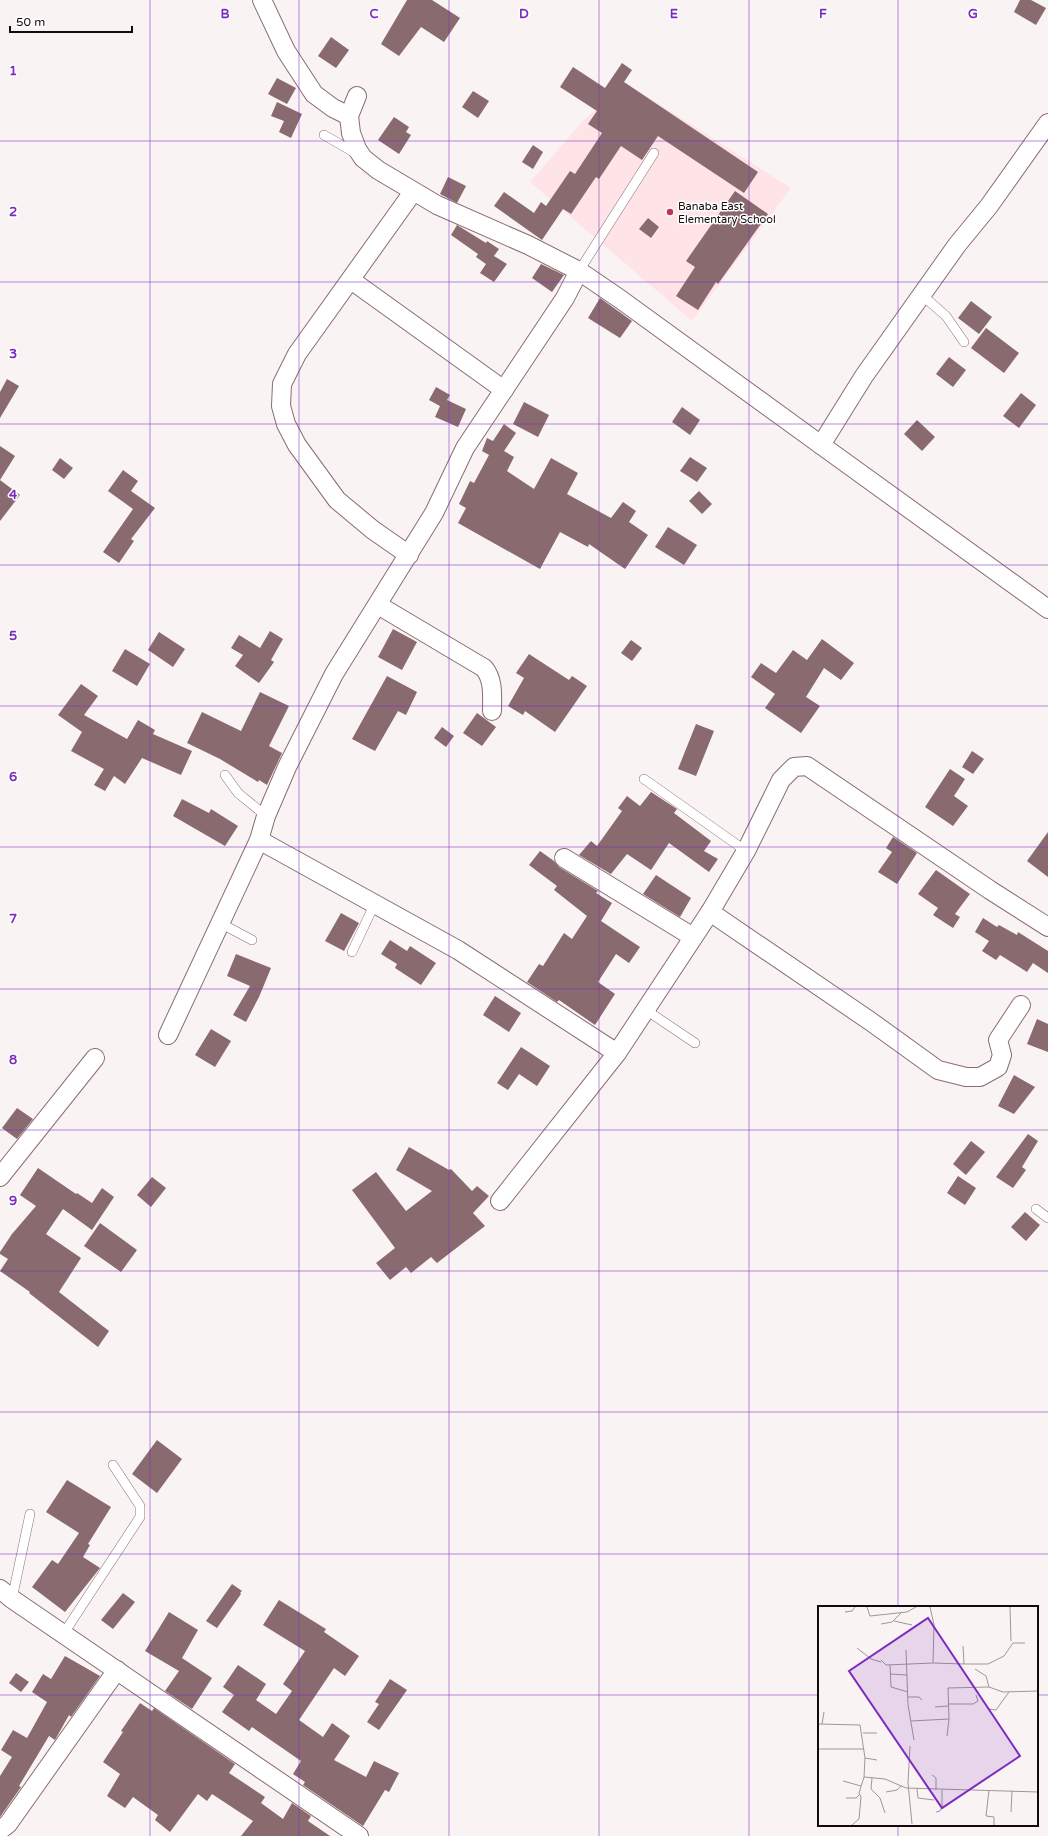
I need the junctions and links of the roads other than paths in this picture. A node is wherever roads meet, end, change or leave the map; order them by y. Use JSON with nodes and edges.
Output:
{"nodes":[{"id":1,"x":262,"y":0,"type":"edge"},
{"id":2,"x":357,"y":96,"type":"dead end"},
{"id":3,"x":349,"y":116,"type":"junction"},
{"id":4,"x":1048,"y":123,"type":"edge"},
{"id":5,"x":324,"y":135,"type":"dead end"},
{"id":6,"x":654,"y":153,"type":"dead end"},
{"id":7,"x":363,"y":158,"type":"junction"},
{"id":8,"x":413,"y":192,"type":"junction"},
{"id":9,"x":579,"y":271,"type":"junction"},
{"id":10,"x":351,"y":280,"type":"junction"},
{"id":11,"x":922,"y":294,"type":"junction"},
{"id":12,"x":964,"y":342,"type":"dead end"},
{"id":13,"x":504,"y":390,"type":"junction"},
{"id":14,"x":821,"y":445,"type":"junction"},
{"id":15,"x":409,"y":555,"type":"junction"},
{"id":16,"x":378,"y":605,"type":"junction"},
{"id":17,"x":1048,"y":609,"type":"edge"},
{"id":18,"x":492,"y":711,"type":"dead end"},
{"id":19,"x":225,"y":775,"type":"dead end"},
{"id":20,"x":644,"y":780,"type":"dead end"},
{"id":21,"x":266,"y":816,"type":"junction"},
{"id":22,"x":259,"y":840,"type":"junction"},
{"id":23,"x":746,"y":851,"type":"junction"},
{"id":24,"x":564,"y":858,"type":"dead end"},
{"id":25,"x":375,"y":903,"type":"junction"},
{"id":26,"x":710,"y":912,"type":"junction"},
{"id":27,"x":220,"y":923,"type":"junction"},
{"id":28,"x":1048,"y":927,"type":"edge"},
{"id":29,"x":693,"y":937,"type":"junction"},
{"id":30,"x":252,"y":940,"type":"dead end"},
{"id":31,"x":352,"y":952,"type":"dead end"},
{"id":32,"x":1021,"y":1005,"type":"dead end"},
{"id":33,"x":646,"y":1010,"type":"junction"},
{"id":34,"x":168,"y":1035,"type":"dead end"},
{"id":35,"x":695,"y":1043,"type":"dead end"},
{"id":36,"x":617,"y":1053,"type":"junction"},
{"id":37,"x":94,"y":1058,"type":"dead end"},
{"id":38,"x":0,"y":1177,"type":"edge"},
{"id":39,"x":500,"y":1201,"type":"dead end"},
{"id":40,"x":1036,"y":1209,"type":"dead end"},
{"id":41,"x":1048,"y":1218,"type":"edge"},
{"id":42,"x":113,"y":1465,"type":"dead end"},
{"id":43,"x":30,"y":1514,"type":"dead end"},
{"id":44,"x":6,"y":1594,"type":"edge"},
{"id":45,"x":64,"y":1633,"type":"junction"},
{"id":46,"x":117,"y":1670,"type":"junction"},
{"id":47,"x":0,"y":1830,"type":"edge"},
{"id":48,"x":359,"y":1836,"type":"edge"}],
"edges":[{"from":1,"to":3,"type":"street"},
{"from":2,"to":3,"type":"street"},
{"from":3,"to":7,"type":"street"},
{"from":4,"to":11,"type":"street"},
{"from":5,"to":7,"type":"lane"},
{"from":6,"to":9,"type":"lane"},
{"from":7,"to":8,"type":"street"},
{"from":8,"to":9,"type":"street"},
{"from":8,"to":10,"type":"street"},
{"from":9,"to":13,"type":"street"},
{"from":9,"to":14,"type":"street"},
{"from":10,"to":13,"type":"street"},
{"from":10,"to":15,"type":"street"},
{"from":11,"to":12,"type":"lane"},
{"from":11,"to":14,"type":"street"},
{"from":13,"to":15,"type":"street"},
{"from":14,"to":17,"type":"street"},
{"from":15,"to":16,"type":"street"},
{"from":16,"to":18,"type":"street"},
{"from":16,"to":21,"type":"street"},
{"from":19,"to":21,"type":"lane"},
{"from":20,"to":23,"type":"lane"},
{"from":21,"to":22,"type":"street"},
{"from":22,"to":25,"type":"street"},
{"from":22,"to":27,"type":"street"},
{"from":23,"to":26,"type":"street"},
{"from":23,"to":28,"type":"street"},
{"from":24,"to":29,"type":"street"},
{"from":25,"to":31,"type":"lane"},
{"from":25,"to":36,"type":"street"},
{"from":26,"to":29,"type":"street"},
{"from":26,"to":32,"type":"street"},
{"from":27,"to":30,"type":"lane"},
{"from":27,"to":34,"type":"street"},
{"from":29,"to":33,"type":"street"},
{"from":33,"to":35,"type":"lane"},
{"from":33,"to":36,"type":"street"},
{"from":36,"to":39,"type":"street"},
{"from":37,"to":38,"type":"street"},
{"from":40,"to":41,"type":"lane"},
{"from":42,"to":45,"type":"lane"},
{"from":43,"to":44,"type":"lane"},
{"from":44,"to":45,"type":"street"},
{"from":45,"to":46,"type":"street"},
{"from":46,"to":47,"type":"street"},
{"from":46,"to":48,"type":"street"}]}
